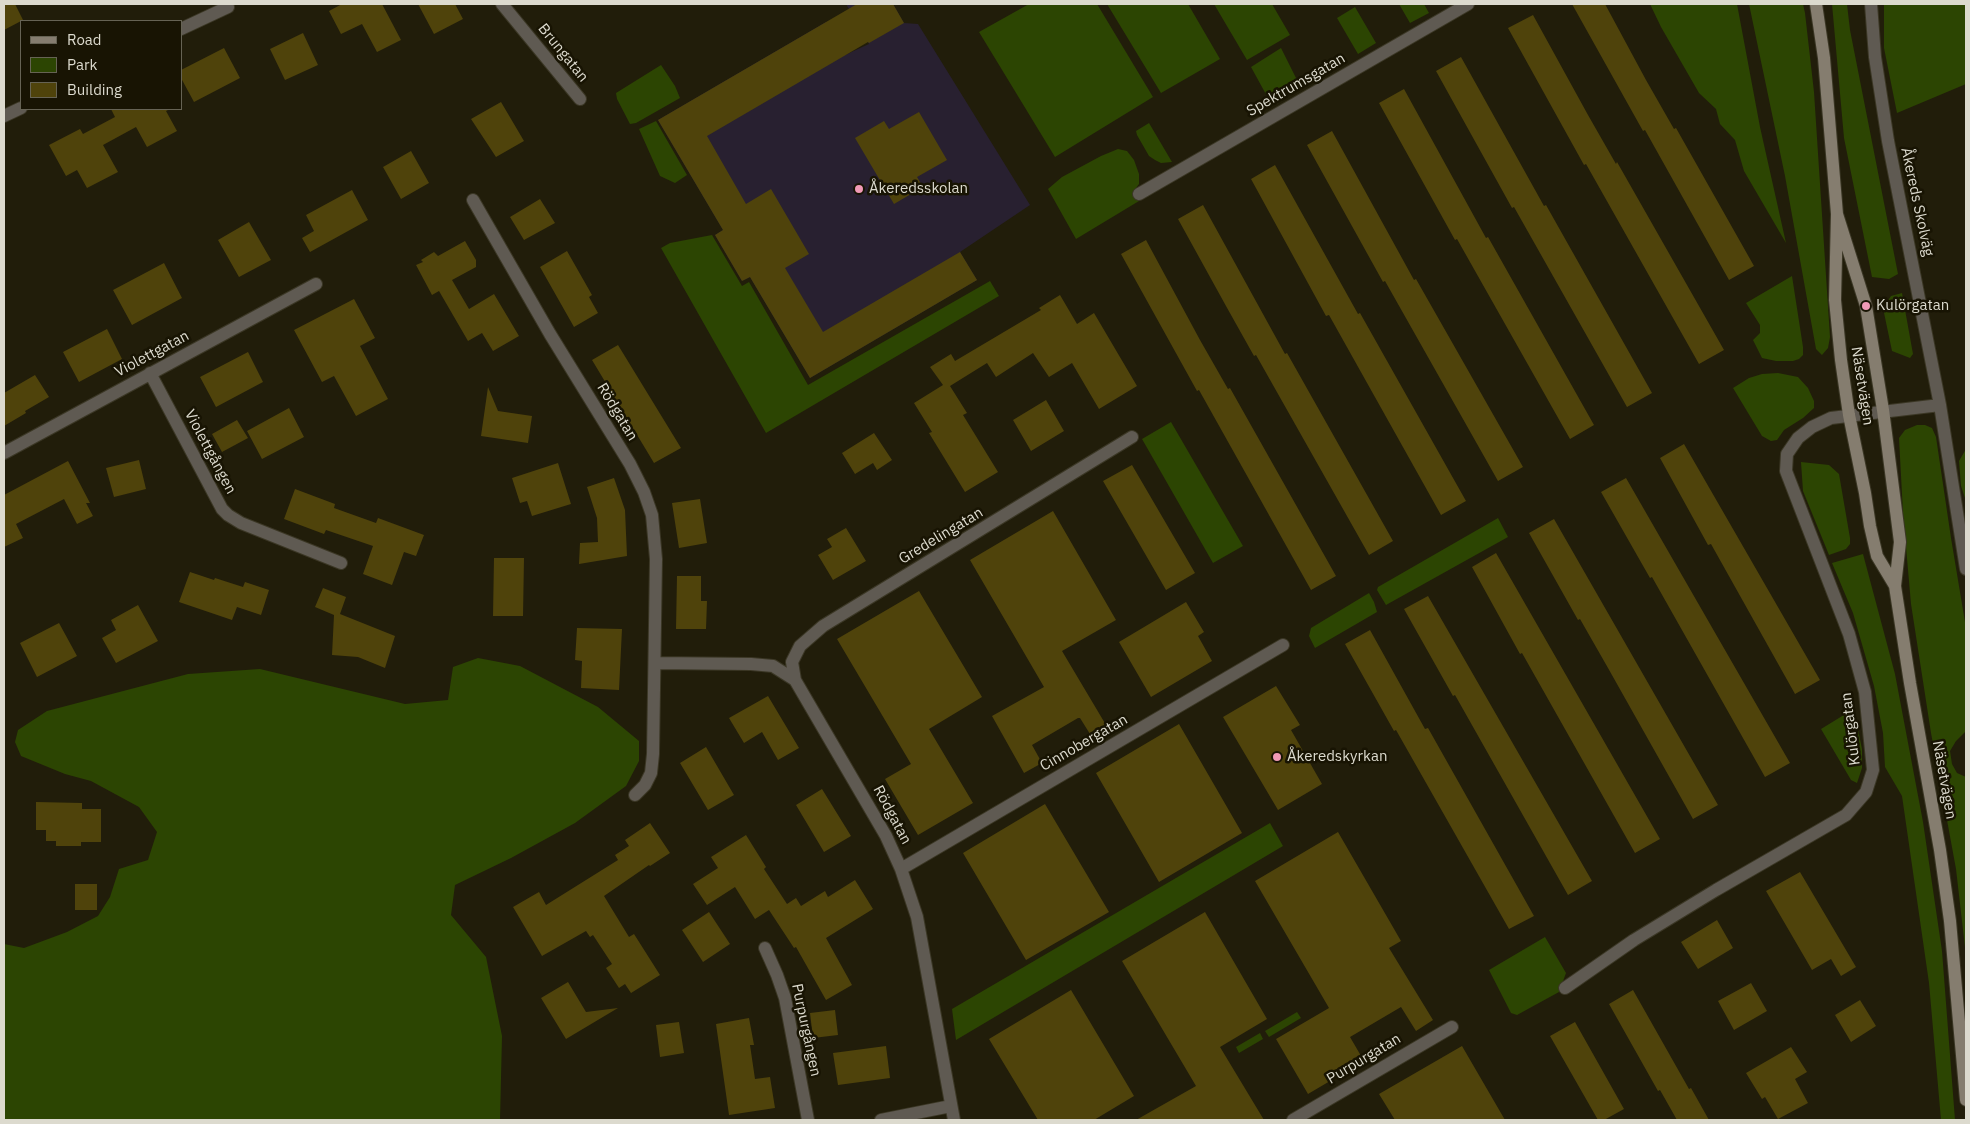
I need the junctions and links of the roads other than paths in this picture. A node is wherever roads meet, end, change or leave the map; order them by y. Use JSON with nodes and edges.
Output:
{"nodes":[{"id":1,"x":502,"y":4,"type":"edge"},
{"id":2,"x":1468,"y":4,"type":"edge"},
{"id":3,"x":1816,"y":4,"type":"edge"},
{"id":4,"x":1870,"y":4,"type":"edge"},
{"id":5,"x":228,"y":7,"type":"dead end"},
{"id":6,"x":182,"y":29,"type":"edge"},
{"id":7,"x":580,"y":99,"type":"dead end"},
{"id":8,"x":20,"y":108,"type":"edge"},
{"id":9,"x":4,"y":116,"type":"edge"},
{"id":10,"x":1139,"y":194,"type":"dead end"},
{"id":11,"x":473,"y":200,"type":"dead end"},
{"id":12,"x":1837,"y":214,"type":"junction"},
{"id":13,"x":316,"y":284,"type":"dead end"},
{"id":14,"x":150,"y":373,"type":"junction"},
{"id":15,"x":1940,"y":404,"type":"junction"},
{"id":16,"x":1883,"y":410,"type":"junction"},
{"id":17,"x":1849,"y":415,"type":"junction"},
{"id":18,"x":1132,"y":437,"type":"dead end"},
{"id":19,"x":4,"y":453,"type":"edge"},
{"id":20,"x":342,"y":564,"type":"dead end"},
{"id":21,"x":1966,"y":568,"type":"edge"},
{"id":22,"x":1895,"y":586,"type":"junction"},
{"id":23,"x":1283,"y":645,"type":"dead end"},
{"id":24,"x":654,"y":663,"type":"junction"},
{"id":25,"x":795,"y":680,"type":"junction"},
{"id":26,"x":635,"y":795,"type":"dead end"},
{"id":27,"x":901,"y":869,"type":"junction"},
{"id":28,"x":765,"y":948,"type":"dead end"},
{"id":29,"x":1565,"y":988,"type":"dead end"},
{"id":30,"x":1452,"y":1027,"type":"dead end"},
{"id":31,"x":1966,"y":1100,"type":"edge"},
{"id":32,"x":952,"y":1106,"type":"junction"},
{"id":33,"x":808,"y":1120,"type":"edge"},
{"id":34,"x":881,"y":1120,"type":"edge"},
{"id":35,"x":954,"y":1120,"type":"edge"},
{"id":36,"x":1293,"y":1120,"type":"edge"}],
"edges":[{"from":1,"to":7,"type":"street","name":"Brungatan"},
{"from":2,"to":10,"type":"street","name":"Spektrumsgatan"},
{"from":3,"to":12,"type":"street","name":"Näsetvägen"},
{"from":4,"to":15,"type":"street","name":"Åkereds Skolväg"},
{"from":5,"to":6,"type":"street"},
{"from":8,"to":9,"type":"street"},
{"from":11,"to":24,"type":"street","name":"Rödgatan"},
{"from":12,"to":16,"type":"street","name":"Näsetvägen"},
{"from":12,"to":17,"type":"street","name":"Näsetvägen"},
{"from":13,"to":14,"type":"street","name":"Violettgatan"},
{"from":14,"to":19,"type":"street","name":"Violettgatan"},
{"from":14,"to":20,"type":"street","name":"Violettgången"},
{"from":15,"to":16,"type":"street","name":"Kulörgatan"},
{"from":15,"to":21,"type":"street","name":"Åkereds Skolväg"},
{"from":16,"to":17,"type":"street","name":"Kulörgatan"},
{"from":16,"to":22,"type":"street","name":"Näsetvägen"},
{"from":17,"to":22,"type":"street","name":"Näsetvägen"},
{"from":17,"to":29,"type":"street","name":"Kulörgatan"},
{"from":18,"to":25,"type":"street","name":"Gredelingatan"},
{"from":22,"to":31,"type":"street","name":"Näsetvägen"},
{"from":23,"to":27,"type":"street","name":"Cinnobergatan"},
{"from":24,"to":25,"type":"street","name":"Rödgatan"},
{"from":24,"to":26,"type":"street","name":"Rödgatan"},
{"from":25,"to":27,"type":"street","name":"Rödgatan"},
{"from":27,"to":32,"type":"street","name":"Rödgatan"},
{"from":28,"to":33,"type":"street","name":"Purpurgången"},
{"from":30,"to":36,"type":"street","name":"Purpurgatan"},
{"from":32,"to":34,"type":"street"},
{"from":32,"to":35,"type":"street","name":"Rödgatan"}]}
